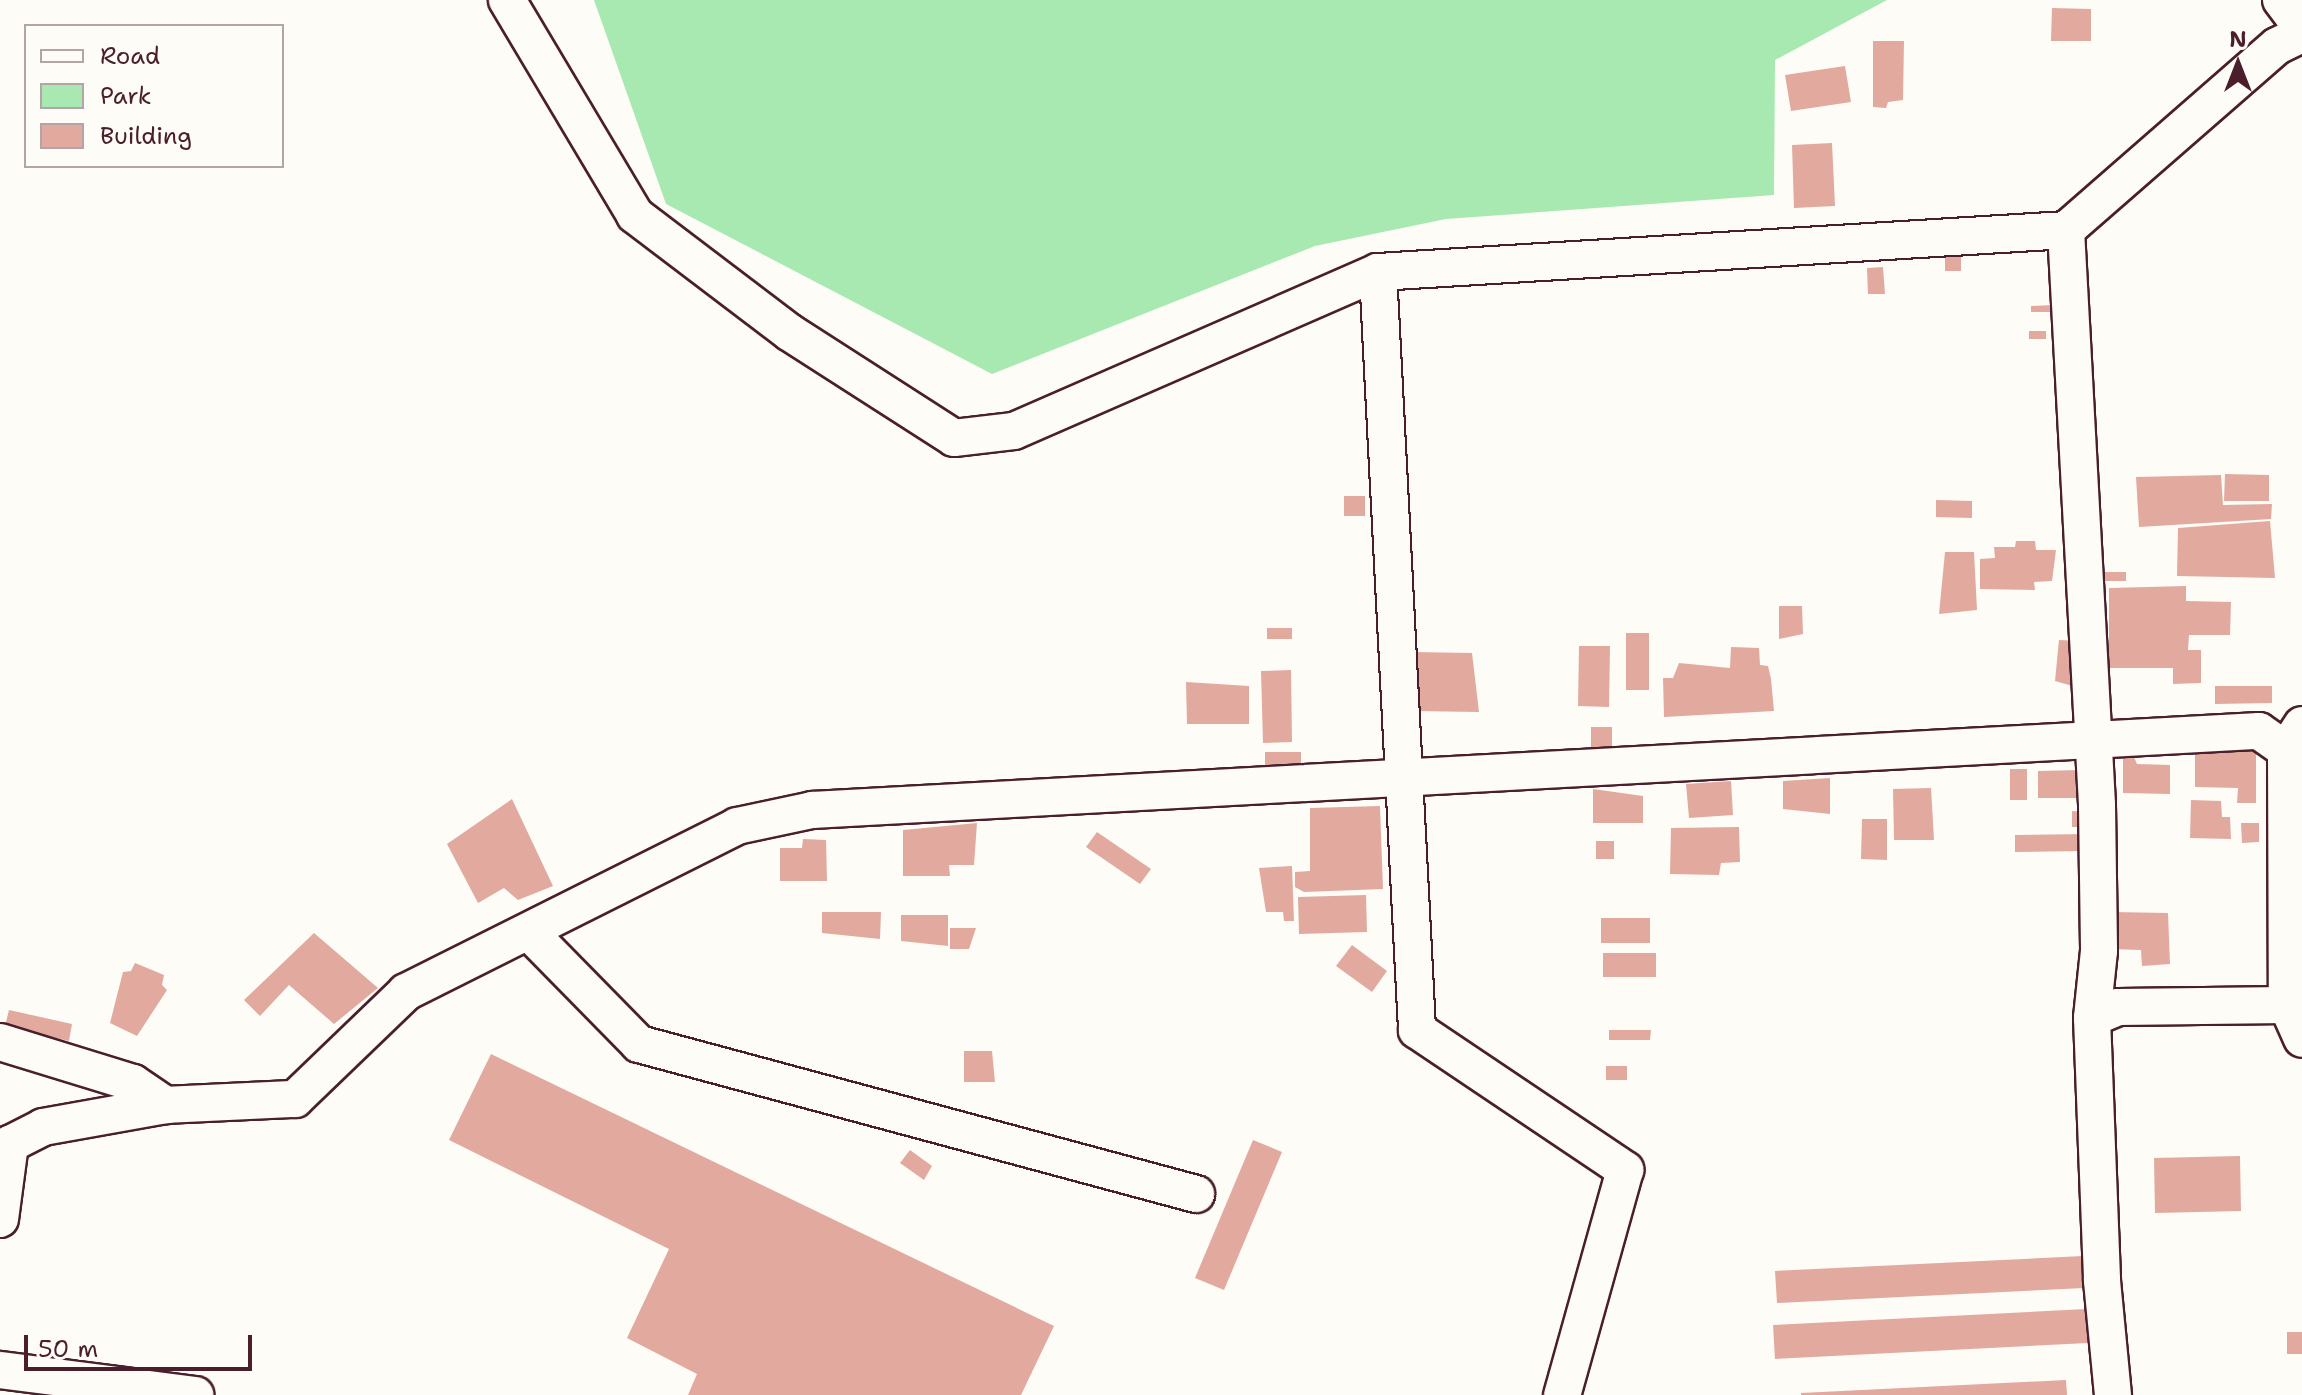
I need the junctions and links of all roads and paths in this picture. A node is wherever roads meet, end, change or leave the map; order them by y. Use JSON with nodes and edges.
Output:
{"nodes":[{"id":1,"x":507,"y":0,"type":"edge"},
{"id":2,"x":2281,"y":0,"type":"edge"},
{"id":3,"x":2302,"y":28,"type":"edge"},
{"id":4,"x":2302,"y":34,"type":"edge"},
{"id":5,"x":2066,"y":230,"type":"junction"},
{"id":6,"x":1378,"y":272,"type":"junction"},
{"id":7,"x":2294,"y":737,"type":"edge"},
{"id":8,"x":2094,"y":740,"type":"junction"},
{"id":9,"x":1404,"y":780,"type":"junction"},
{"id":10,"x":529,"y":932,"type":"junction"},
{"id":11,"x":2287,"y":1005,"type":"junction"},
{"id":12,"x":2092,"y":1018,"type":"junction"},
{"id":13,"x":2302,"y":1039,"type":"edge"},
{"id":14,"x":0,"y":1042,"type":"edge"},
{"id":15,"x":166,"y":1105,"type":"junction"},
{"id":16,"x":1196,"y":1194,"type":"dead end"},
{"id":17,"x":0,"y":1219,"type":"edge"},
{"id":18,"x":0,"y":1370,"type":"edge"},
{"id":19,"x":195,"y":1395,"type":"edge"},
{"id":20,"x":1562,"y":1395,"type":"edge"},
{"id":21,"x":2113,"y":1395,"type":"edge"}],
"edges":[{"from":1,"to":6,"type":"street"},
{"from":2,"to":3,"type":"street"},
{"from":4,"to":5,"type":"street"},
{"from":5,"to":6,"type":"street"},
{"from":5,"to":8,"type":"street"},
{"from":6,"to":9,"type":"street"},
{"from":7,"to":8,"type":"street"},
{"from":7,"to":11,"type":"street"},
{"from":8,"to":9,"type":"street"},
{"from":8,"to":12,"type":"street"},
{"from":9,"to":10,"type":"street"},
{"from":9,"to":20,"type":"street"},
{"from":10,"to":15,"type":"street"},
{"from":10,"to":16,"type":"street"},
{"from":11,"to":12,"type":"street"},
{"from":11,"to":13,"type":"street"},
{"from":12,"to":21,"type":"street"},
{"from":14,"to":15,"type":"street"},
{"from":15,"to":17,"type":"street"},
{"from":18,"to":19,"type":"street"}]}
